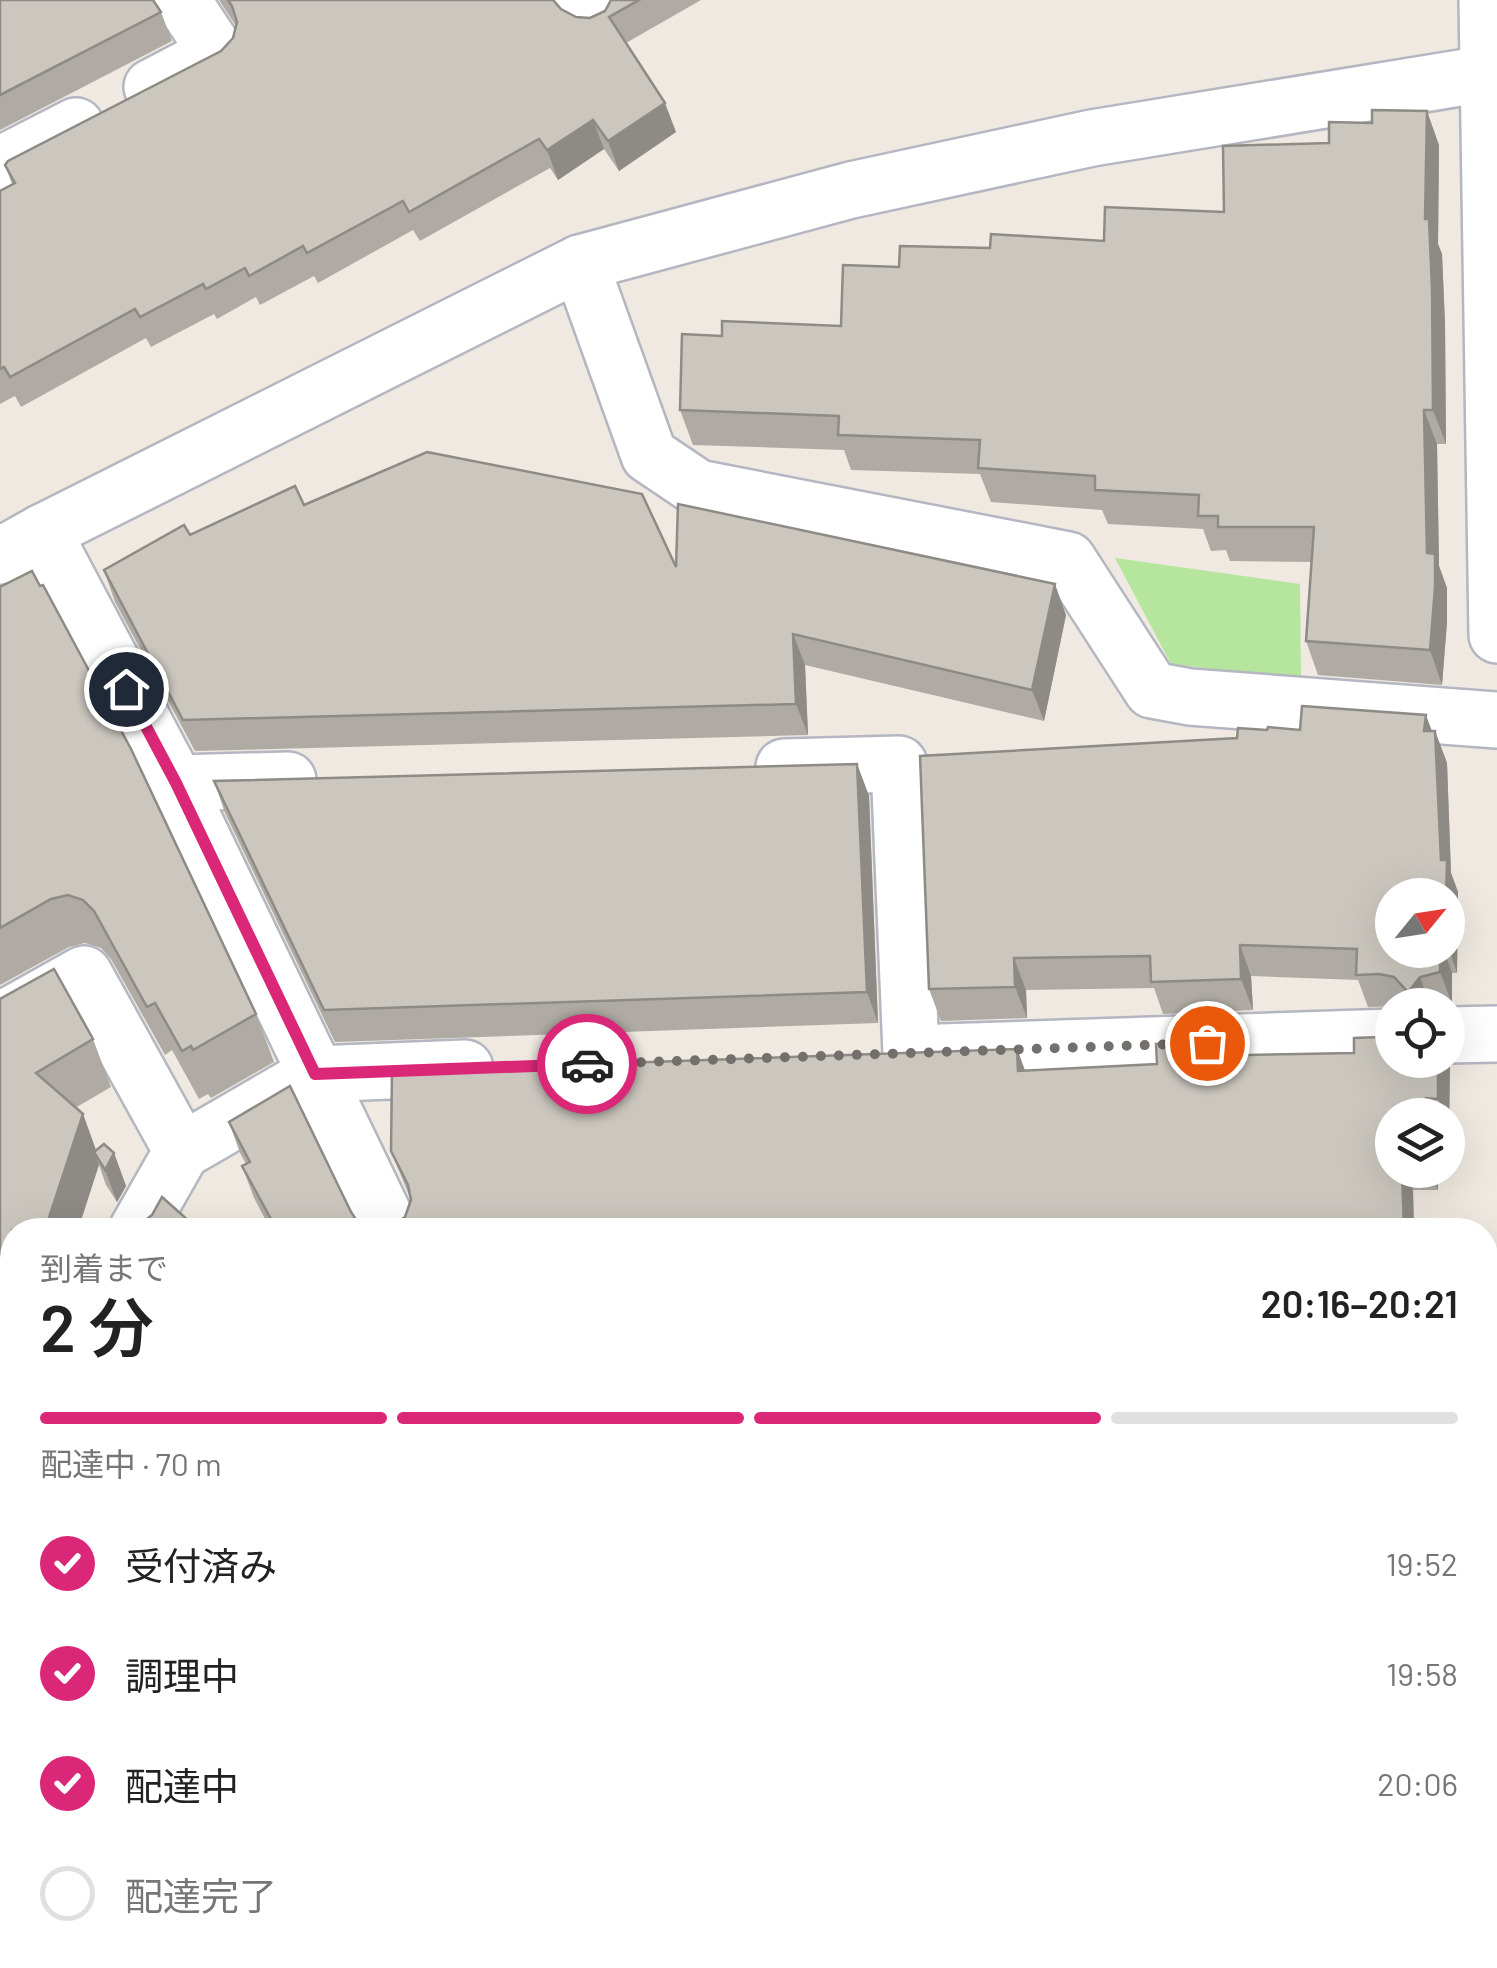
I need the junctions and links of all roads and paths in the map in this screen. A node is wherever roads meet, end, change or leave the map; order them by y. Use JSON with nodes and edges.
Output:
{"nodes":[{"id":1,"x":182,"y":0,"type":"edge"},
{"id":2,"x":1487,"y":0,"type":"edge"},
{"id":3,"x":1492,"y":72,"type":"edge"},
{"id":4,"x":0,"y":165,"type":"edge"},
{"id":5,"x":580,"y":263,"type":"junction"},
{"id":6,"x":1495,"y":392,"type":"edge"},
{"id":7,"x":22,"y":544,"type":"edge"},
{"id":8,"x":1497,"y":635,"type":"edge"},
{"id":9,"x":1497,"y":720,"type":"edge"},
{"id":10,"x":743,"y":768,"type":"edge"},
{"id":11,"x":332,"y":779,"type":"edge"},
{"id":12,"x":176,"y":783,"type":"junction"},
{"id":13,"x":0,"y":1021,"type":"edge"},
{"id":14,"x":1497,"y":1034,"type":"edge"},
{"id":15,"x":1465,"y":1035,"type":"edge"},
{"id":16,"x":1375,"y":1038,"type":"edge"},
{"id":17,"x":514,"y":1067,"type":"edge"},
{"id":18,"x":315,"y":1074,"type":"junction"},
{"id":19,"x":182,"y":1150,"type":"junction"},
{"id":20,"x":145,"y":1218,"type":"edge"},
{"id":21,"x":385,"y":1218,"type":"edge"}],
"edges":[{"from":1,"to":4,"type":"street"},
{"from":2,"to":3,"type":"street"},
{"from":3,"to":5,"type":"street"},
{"from":3,"to":6,"type":"street"},
{"from":5,"to":7,"type":"street"},
{"from":5,"to":9,"type":"street"},
{"from":6,"to":8,"type":"street"},
{"from":7,"to":12,"type":"street"},
{"from":10,"to":16,"type":"street"},
{"from":11,"to":12,"type":"street"},
{"from":12,"to":18,"type":"street"},
{"from":13,"to":19,"type":"street"},
{"from":14,"to":15,"type":"street"},
{"from":17,"to":18,"type":"street"},
{"from":18,"to":19,"type":"street"},
{"from":18,"to":21,"type":"street"},
{"from":19,"to":20,"type":"street"}]}
